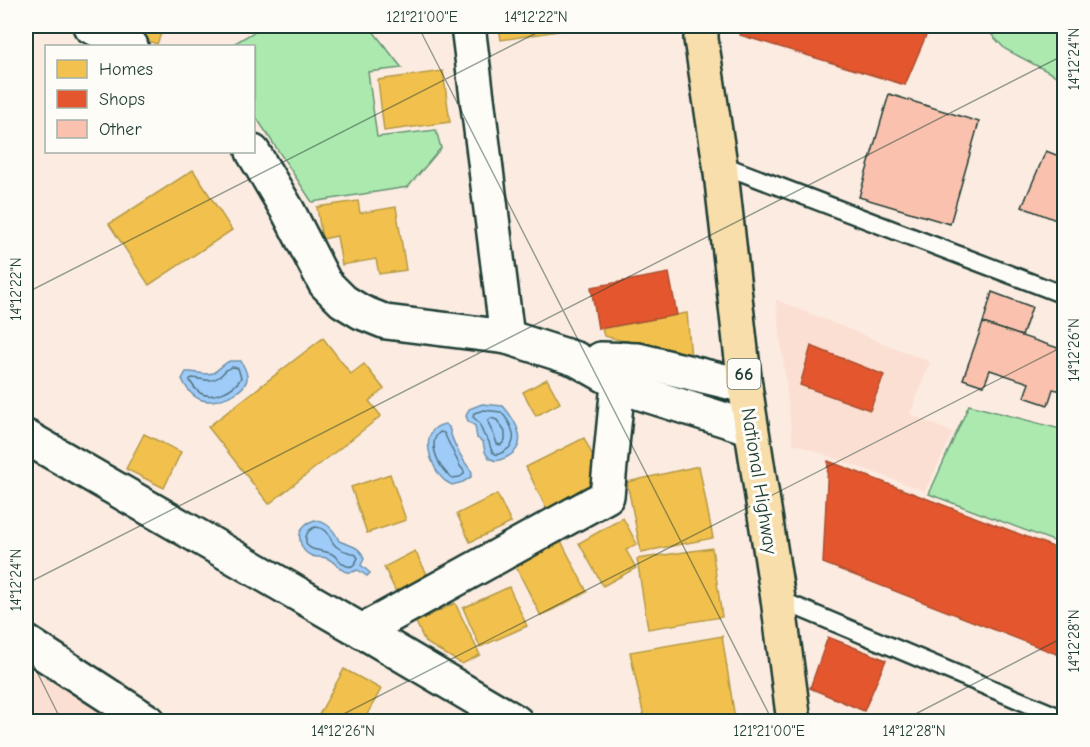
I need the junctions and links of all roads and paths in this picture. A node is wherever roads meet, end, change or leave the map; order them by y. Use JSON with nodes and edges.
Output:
{"nodes":[{"id":1,"x":90,"y":26,"type":"edge"},
{"id":2,"x":468,"y":26,"type":"edge"},
{"id":3,"x":701,"y":26,"type":"edge"},
{"id":4,"x":129,"y":45,"type":"edge"},
{"id":5,"x":253,"y":153,"type":"edge"},
{"id":6,"x":720,"y":164,"type":"junction"},
{"id":7,"x":1065,"y":295,"type":"edge"},
{"id":8,"x":507,"y":337,"type":"junction"},
{"id":9,"x":621,"y":371,"type":"junction"},
{"id":10,"x":745,"y":386,"type":"junction"},
{"id":11,"x":751,"y":428,"type":"junction"},
{"id":12,"x":26,"y":437,"type":"edge"},
{"id":13,"x":778,"y":599,"type":"junction"},
{"id":14,"x":362,"y":631,"type":"junction"},
{"id":15,"x":26,"y":642,"type":"edge"},
{"id":16,"x":1065,"y":719,"type":"edge"},
{"id":17,"x":149,"y":722,"type":"edge"},
{"id":18,"x":516,"y":722,"type":"edge"},
{"id":19,"x":794,"y":722,"type":"edge"}],
"edges":[{"from":1,"to":4,"type":"street"},
{"from":2,"to":8,"type":"street"},
{"from":3,"to":6,"type":"main road","name":"National Highway","number":"66"},
{"from":5,"to":8,"type":"street"},
{"from":6,"to":7,"type":"lane"},
{"from":6,"to":10,"type":"main road","name":"National Highway","number":"66"},
{"from":8,"to":9,"type":"street"},
{"from":9,"to":10,"type":"street"},
{"from":9,"to":11,"type":"street"},
{"from":9,"to":14,"type":"street"},
{"from":10,"to":11,"type":"main road","name":"National Highway","number":"66"},
{"from":11,"to":13,"type":"main road","name":"National Highway","number":"66"},
{"from":12,"to":14,"type":"street"},
{"from":13,"to":16,"type":"lane"},
{"from":13,"to":19,"type":"main road","name":"National Highway","number":"66"},
{"from":14,"to":18,"type":"street"},
{"from":15,"to":17,"type":"street"}]}
